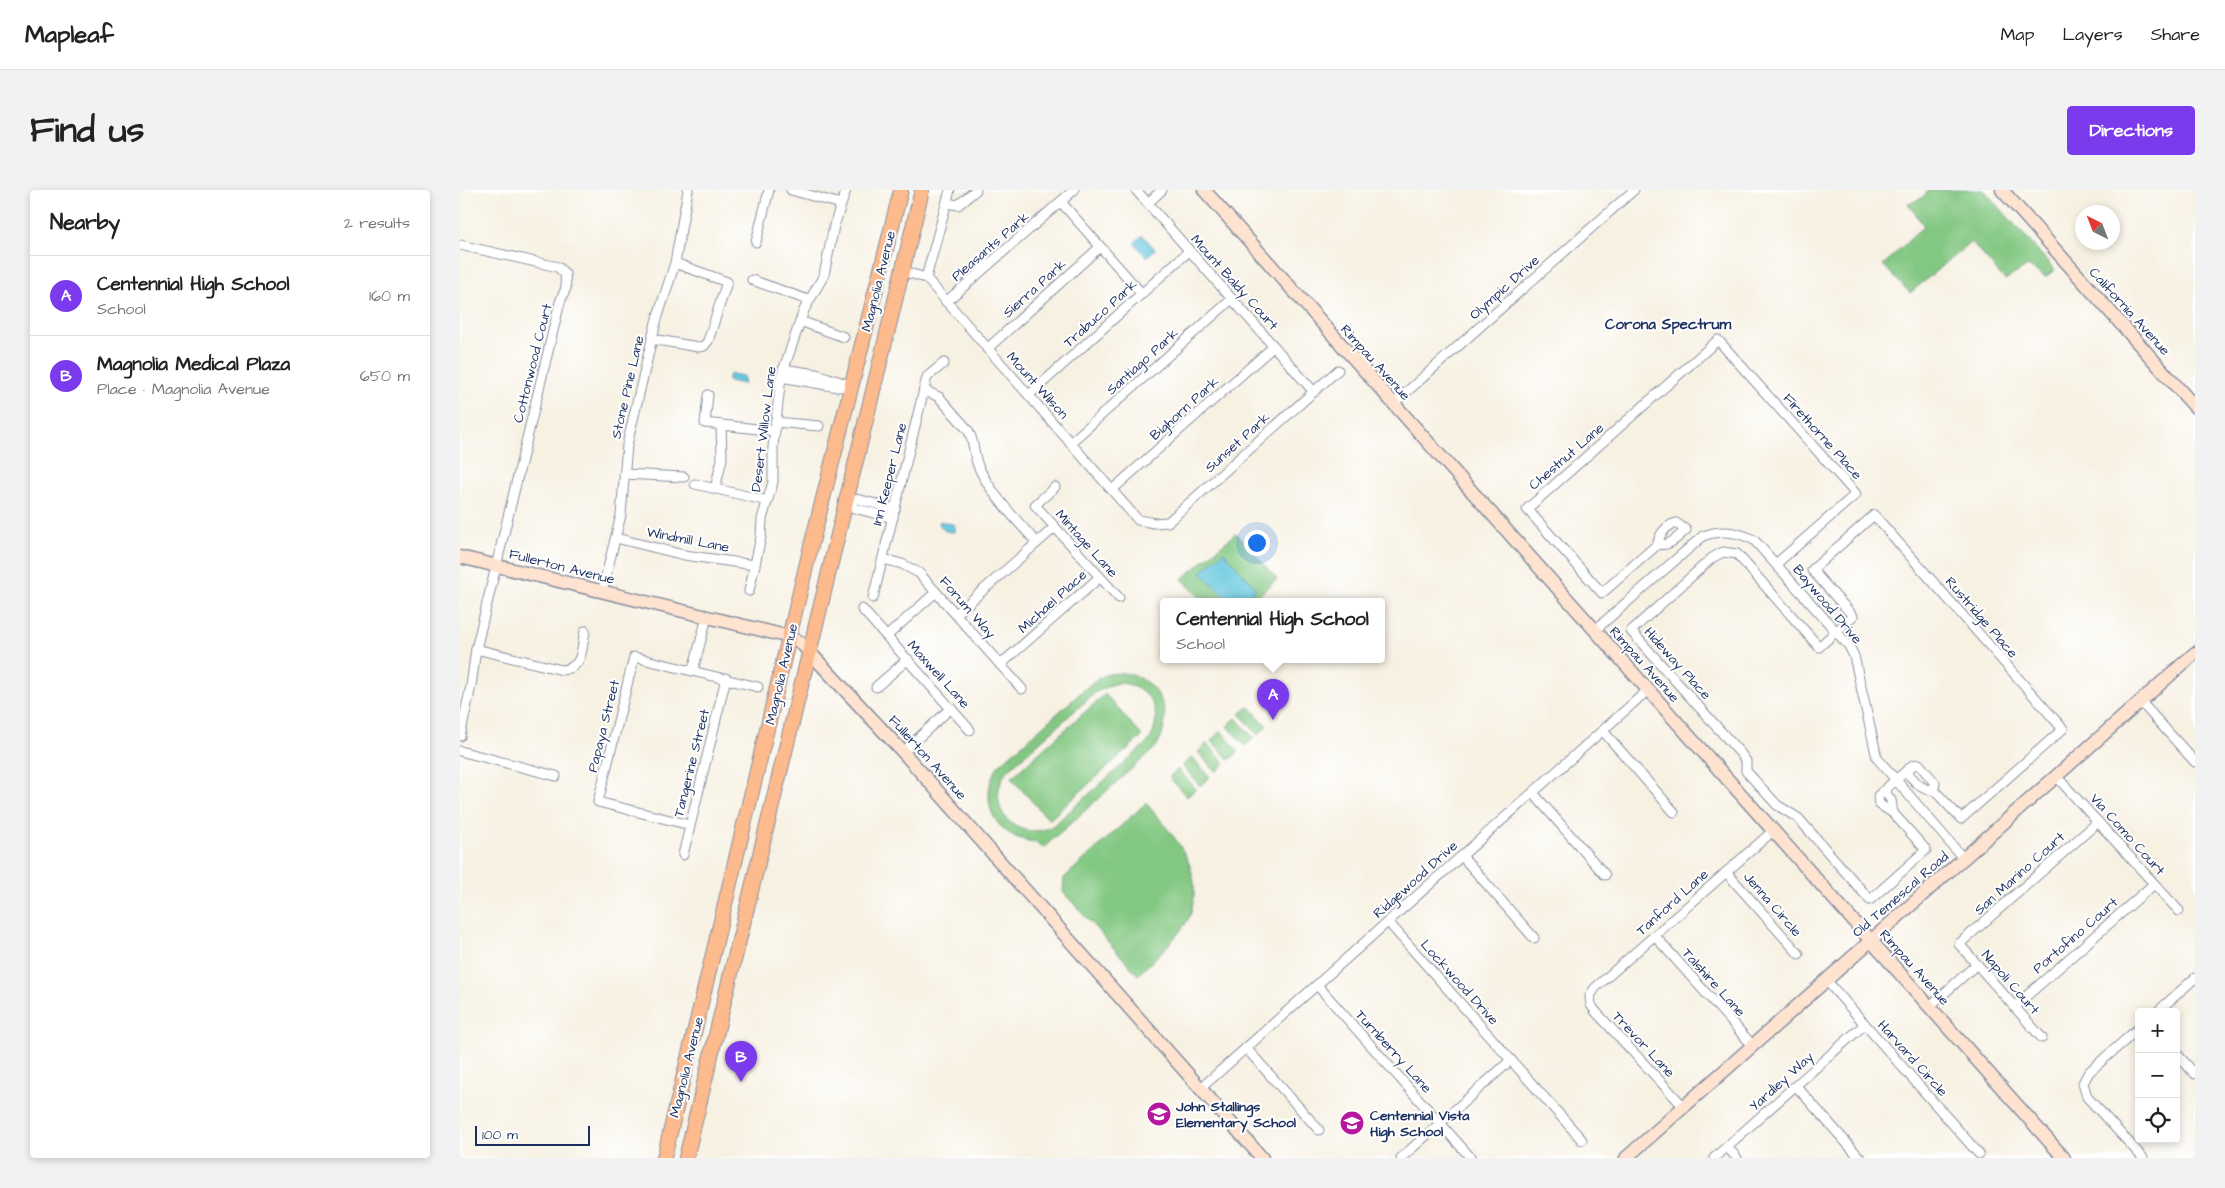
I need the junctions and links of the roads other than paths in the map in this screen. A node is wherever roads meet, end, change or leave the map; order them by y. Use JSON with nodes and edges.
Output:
{"nodes":[{"id":1,"x":688,"y":190,"type":"edge"},
{"id":2,"x":768,"y":190,"type":"edge"},
{"id":3,"x":791,"y":190,"type":"edge"},
{"id":4,"x":846,"y":190,"type":"edge"},
{"id":5,"x":901,"y":190,"type":"edge"},
{"id":6,"x":922,"y":190,"type":"edge"},
{"id":7,"x":950,"y":190,"type":"edge"},
{"id":8,"x":976,"y":190,"type":"edge"},
{"id":9,"x":1074,"y":190,"type":"edge"},
{"id":10,"x":1136,"y":190,"type":"edge"},
{"id":11,"x":1162,"y":190,"type":"edge"},
{"id":12,"x":1634,"y":190,"type":"edge"},
{"id":13,"x":2002,"y":190,"type":"edge"},
{"id":14,"x":1212,"y":192,"type":"edge"},
{"id":15,"x":1061,"y":202,"type":"junction"},
{"id":16,"x":947,"y":203,"type":"junction"},
{"id":17,"x":841,"y":204,"type":"junction"},
{"id":18,"x":1148,"y":204,"type":"junction"},
{"id":19,"x":756,"y":242,"type":"dead end"},
{"id":20,"x":460,"y":245,"type":"edge"},
{"id":21,"x":1100,"y":247,"type":"junction"},
{"id":22,"x":1189,"y":251,"type":"junction"},
{"id":23,"x":675,"y":263,"type":"junction"},
{"id":24,"x":902,"y":271,"type":"junction"},
{"id":25,"x":926,"y":278,"type":"junction"},
{"id":26,"x":752,"y":280,"type":"dead end"},
{"id":27,"x":1142,"y":294,"type":"junction"},
{"id":28,"x":1232,"y":299,"type":"junction"},
{"id":29,"x":808,"y":300,"type":"junction"},
{"id":30,"x":946,"y":302,"type":"junction"},
{"id":31,"x":800,"y":321,"type":"junction"},
{"id":32,"x":844,"y":337,"type":"dead end"},
{"id":33,"x":652,"y":339,"type":"junction"},
{"id":34,"x":1718,"y":340,"type":"joint"},
{"id":35,"x":1274,"y":346,"type":"junction"},
{"id":36,"x":987,"y":349,"type":"junction"},
{"id":37,"x":944,"y":363,"type":"dead end"},
{"id":38,"x":1338,"y":370,"type":"dead end"},
{"id":39,"x":782,"y":373,"type":"junction"},
{"id":40,"x":853,"y":386,"type":"junction"},
{"id":41,"x":924,"y":390,"type":"junction"},
{"id":42,"x":874,"y":391,"type":"junction"},
{"id":43,"x":1314,"y":392,"type":"junction"},
{"id":44,"x":1029,"y":394,"type":"junction"},
{"id":45,"x":708,"y":395,"type":"dead end"},
{"id":46,"x":1393,"y":404,"type":"junction"},
{"id":47,"x":2195,"y":407,"type":"edge"},
{"id":48,"x":720,"y":425,"type":"junction"},
{"id":49,"x":775,"y":426,"type":"junction"},
{"id":50,"x":819,"y":426,"type":"dead end"},
{"id":51,"x":1070,"y":443,"type":"junction"},
{"id":52,"x":624,"y":474,"type":"junction"},
{"id":53,"x":684,"y":477,"type":"dead end"},
{"id":54,"x":695,"y":484,"type":"dead end"},
{"id":55,"x":1055,"y":487,"type":"dead end"},
{"id":56,"x":715,"y":489,"type":"junction"},
{"id":57,"x":1112,"y":490,"type":"junction"},
{"id":58,"x":824,"y":496,"type":"junction"},
{"id":59,"x":768,"y":501,"type":"junction"},
{"id":60,"x":846,"y":501,"type":"junction"},
{"id":61,"x":894,"y":513,"type":"junction"},
{"id":62,"x":1150,"y":523,"type":"joint"},
{"id":63,"x":1054,"y":527,"type":"junction"},
{"id":64,"x":1686,"y":530,"type":"junction"},
{"id":65,"x":616,"y":538,"type":"junction"},
{"id":66,"x":1037,"y":542,"type":"junction"},
{"id":67,"x":1694,"y":542,"type":"junction"},
{"id":68,"x":1658,"y":544,"type":"junction"},
{"id":69,"x":460,"y":556,"type":"edge"},
{"id":70,"x":883,"y":559,"type":"junction"},
{"id":71,"x":1776,"y":564,"type":"junction"},
{"id":72,"x":755,"y":565,"type":"junction"},
{"id":73,"x":498,"y":566,"type":"junction"},
{"id":74,"x":1100,"y":577,"type":"junction"},
{"id":75,"x":749,"y":591,"type":"dead end"},
{"id":76,"x":602,"y":592,"type":"junction"},
{"id":77,"x":936,"y":592,"type":"junction"},
{"id":78,"x":873,"y":598,"type":"dead end"},
{"id":79,"x":1119,"y":598,"type":"dead end"},
{"id":80,"x":862,"y":609,"type":"dead end"},
{"id":81,"x":956,"y":614,"type":"junction"},
{"id":82,"x":707,"y":618,"type":"junction"},
{"id":83,"x":1595,"y":630,"type":"junction"},
{"id":84,"x":585,"y":631,"type":"dead end"},
{"id":85,"x":1836,"y":631,"type":"junction"},
{"id":86,"x":887,"y":636,"type":"junction"},
{"id":87,"x":790,"y":638,"type":"junction"},
{"id":88,"x":476,"y":649,"type":"junction"},
{"id":89,"x":810,"y":651,"type":"junction"},
{"id":90,"x":2195,"y":653,"type":"edge"},
{"id":91,"x":908,"y":659,"type":"junction"},
{"id":92,"x":1000,"y":665,"type":"junction"},
{"id":93,"x":693,"y":670,"type":"junction"},
{"id":94,"x":726,"y":678,"type":"junction"},
{"id":95,"x":758,"y":687,"type":"dead end"},
{"id":96,"x":876,"y":687,"type":"dead end"},
{"id":97,"x":1022,"y":689,"type":"dead end"},
{"id":98,"x":1648,"y":690,"type":"junction"},
{"id":99,"x":2140,"y":701,"type":"junction"},
{"id":100,"x":951,"y":708,"type":"junction"},
{"id":101,"x":970,"y":730,"type":"dead end"},
{"id":102,"x":1603,"y":731,"type":"junction"},
{"id":103,"x":460,"y":736,"type":"edge"},
{"id":104,"x":460,"y":751,"type":"edge"},
{"id":105,"x":903,"y":752,"type":"junction"},
{"id":106,"x":2195,"y":762,"type":"edge"},
{"id":107,"x":1906,"y":771,"type":"junction"},
{"id":108,"x":556,"y":776,"type":"dead end"},
{"id":109,"x":2056,"y":776,"type":"junction"},
{"id":110,"x":1894,"y":780,"type":"junction"},
{"id":111,"x":1934,"y":790,"type":"junction"},
{"id":112,"x":1533,"y":793,"type":"junction"},
{"id":113,"x":752,"y":794,"type":"junction"},
{"id":114,"x":774,"y":800,"type":"junction"},
{"id":115,"x":1674,"y":812,"type":"dead end"},
{"id":116,"x":2098,"y":822,"type":"junction"},
{"id":117,"x":690,"y":825,"type":"junction"},
{"id":118,"x":1774,"y":830,"type":"junction"},
{"id":119,"x":683,"y":855,"type":"dead end"},
{"id":120,"x":1462,"y":856,"type":"junction"},
{"id":121,"x":1963,"y":858,"type":"junction"},
{"id":122,"x":1726,"y":872,"type":"junction"},
{"id":123,"x":1606,"y":875,"type":"dead end"},
{"id":124,"x":2154,"y":884,"type":"junction"},
{"id":125,"x":2179,"y":911,"type":"dead end"},
{"id":126,"x":1388,"y":922,"type":"junction"},
{"id":127,"x":1655,"y":936,"type":"junction"},
{"id":128,"x":1534,"y":938,"type":"dead end"},
{"id":129,"x":1871,"y":940,"type":"junction"},
{"id":130,"x":1960,"y":944,"type":"joint"},
{"id":131,"x":1799,"y":954,"type":"dead end"},
{"id":132,"x":1977,"y":964,"type":"junction"},
{"id":133,"x":2195,"y":978,"type":"edge"},
{"id":134,"x":1826,"y":980,"type":"junction"},
{"id":135,"x":1317,"y":985,"type":"junction"},
{"id":136,"x":1590,"y":996,"type":"joint"},
{"id":137,"x":1930,"y":1006,"type":"junction"},
{"id":138,"x":2014,"y":1007,"type":"junction"},
{"id":139,"x":2161,"y":1008,"type":"edge"},
{"id":140,"x":1865,"y":1024,"type":"junction"},
{"id":141,"x":2135,"y":1032,"type":"edge"},
{"id":142,"x":2042,"y":1038,"type":"dead end"},
{"id":143,"x":1752,"y":1046,"type":"junction"},
{"id":144,"x":1246,"y":1048,"type":"junction"},
{"id":145,"x":2180,"y":1057,"type":"edge"},
{"id":146,"x":1511,"y":1060,"type":"junction"},
{"id":147,"x":2195,"y":1074,"type":"edge"},
{"id":148,"x":681,"y":1086,"type":"junction"},
{"id":149,"x":1796,"y":1086,"type":"junction"},
{"id":150,"x":1201,"y":1088,"type":"junction"},
{"id":151,"x":703,"y":1090,"type":"junction"},
{"id":152,"x":1684,"y":1107,"type":"junction"},
{"id":153,"x":1440,"y":1123,"type":"junction"},
{"id":154,"x":1319,"y":1130,"type":"dead end"},
{"id":155,"x":1582,"y":1140,"type":"dead end"},
{"id":156,"x":1727,"y":1147,"type":"junction"},
{"id":157,"x":1979,"y":1154,"type":"dead end"},
{"id":158,"x":664,"y":1158,"type":"edge"},
{"id":159,"x":686,"y":1158,"type":"edge"},
{"id":160,"x":1262,"y":1158,"type":"edge"},
{"id":161,"x":1401,"y":1158,"type":"edge"},
{"id":162,"x":1471,"y":1158,"type":"edge"},
{"id":163,"x":1626,"y":1158,"type":"edge"},
{"id":164,"x":1714,"y":1158,"type":"edge"},
{"id":165,"x":1737,"y":1158,"type":"edge"},
{"id":166,"x":1860,"y":1158,"type":"edge"},
{"id":167,"x":2064,"y":1158,"type":"edge"},
{"id":168,"x":2143,"y":1158,"type":"edge"}],
"edges":[{"from":1,"to":23,"type":"street","name":"Stone Pine Lane"},
{"from":2,"to":19,"type":"street"},
{"from":3,"to":17,"type":"street"},
{"from":4,"to":17,"type":"street","name":"Desert Willow Lane"},
{"from":5,"to":40,"type":"main road","name":"Magnolia Avenue"},
{"from":6,"to":24,"type":"main road","name":"Magnolia Avenue"},
{"from":7,"to":16,"type":"street"},
{"from":8,"to":16,"type":"street"},
{"from":9,"to":15,"type":"street","name":"Pleasants Park"},
{"from":10,"to":18,"type":"street","name":"Mount Baldy Court"},
{"from":11,"to":18,"type":"street"},
{"from":12,"to":46,"type":"street","name":"Olympic Drive"},
{"from":13,"to":47,"type":"main road","name":"California Avenue"},
{"from":14,"to":46,"type":"main road","name":"Rimpau Avenue"},
{"from":15,"to":21,"type":"street"},
{"from":15,"to":30,"type":"street","name":"Pleasants Park"},
{"from":16,"to":25,"type":"street"},
{"from":17,"to":29,"type":"street","name":"Desert Willow Lane"},
{"from":18,"to":22,"type":"street","name":"Mount Baldy Court"},
{"from":20,"to":73,"type":"street","name":"Cottonwood Court"},
{"from":21,"to":27,"type":"street"},
{"from":21,"to":36,"type":"street","name":"Sierra Park"},
{"from":22,"to":27,"type":"street","name":"Trabuco Park"},
{"from":22,"to":28,"type":"street","name":"Mount Baldy Court"},
{"from":23,"to":33,"type":"street","name":"Stone Pine Lane"},
{"from":23,"to":33,"type":"street"},
{"from":24,"to":25,"type":"street"},
{"from":24,"to":42,"type":"main road","name":"Magnolia Avenue"},
{"from":25,"to":30,"type":"street","name":"Mount Wilson"},
{"from":26,"to":29,"type":"street"},
{"from":27,"to":44,"type":"street","name":"Trabuco Park"},
{"from":28,"to":35,"type":"street","name":"Mount Baldy Court"},
{"from":28,"to":51,"type":"street","name":"Santiago Park"},
{"from":29,"to":31,"type":"street","name":"Desert Willow Lane"},
{"from":30,"to":36,"type":"street","name":"Mount Wilson"},
{"from":31,"to":32,"type":"street"},
{"from":31,"to":39,"type":"street","name":"Desert Willow Lane"},
{"from":33,"to":52,"type":"street","name":"Stone Pine Lane"},
{"from":34,"to":68,"type":"street","name":"Chestnut Lane"},
{"from":34,"to":71,"type":"street","name":"Firethorne Place"},
{"from":35,"to":43,"type":"street","name":"Mount Baldy Court"},
{"from":35,"to":57,"type":"street","name":"Bighorn Park"},
{"from":36,"to":44,"type":"street","name":"Mount Wilson"},
{"from":37,"to":41,"type":"street","name":"Inn Keeper Lane"},
{"from":38,"to":43,"type":"street","name":"Sunset Park"},
{"from":39,"to":40,"type":"street"},
{"from":39,"to":49,"type":"street","name":"Desert Willow Lane"},
{"from":40,"to":42,"type":"main road"},
{"from":40,"to":58,"type":"main road","name":"Magnolia Avenue"},
{"from":41,"to":61,"type":"street","name":"Inn Keeper Lane"},
{"from":41,"to":66,"type":"street"},
{"from":42,"to":60,"type":"main road","name":"Magnolia Avenue"},
{"from":43,"to":62,"type":"street","name":"Sunset Park"},
{"from":44,"to":51,"type":"street","name":"Mount Wilson"},
{"from":45,"to":48,"type":"street"},
{"from":46,"to":83,"type":"main road","name":"Rimpau Avenue"},
{"from":48,"to":49,"type":"street"},
{"from":48,"to":56,"type":"street"},
{"from":49,"to":50,"type":"street"},
{"from":49,"to":59,"type":"street","name":"Desert Willow Lane"},
{"from":51,"to":57,"type":"street","name":"Mount Wilson"},
{"from":52,"to":53,"type":"street"},
{"from":52,"to":65,"type":"street","name":"Stone Pine Lane"},
{"from":54,"to":56,"type":"street"},
{"from":55,"to":63,"type":"street","name":"Mintage Lane"},
{"from":56,"to":59,"type":"street"},
{"from":57,"to":62,"type":"street","name":"Mount Wilson"},
{"from":58,"to":60,"type":"main road"},
{"from":58,"to":87,"type":"main road","name":"Magnolia Avenue"},
{"from":59,"to":72,"type":"street","name":"Desert Willow Lane"},
{"from":60,"to":61,"type":"street"},
{"from":60,"to":89,"type":"main road","name":"Magnolia Avenue"},
{"from":61,"to":70,"type":"street","name":"Inn Keeper Lane"},
{"from":63,"to":66,"type":"street"},
{"from":63,"to":74,"type":"street","name":"Mintage Lane"},
{"from":64,"to":67,"type":"street"},
{"from":64,"to":68,"type":"street","name":"Chestnut Lane"},
{"from":64,"to":68,"type":"street","name":"Chestnut Lane"},
{"from":65,"to":72,"type":"street","name":"Windmill Lane"},
{"from":65,"to":76,"type":"street","name":"Stone Pine Lane"},
{"from":66,"to":81,"type":"street"},
{"from":67,"to":71,"type":"street","name":"Baywood Drive"},
{"from":67,"to":83,"type":"street","name":"Baywood Drive"},
{"from":69,"to":73,"type":"main road","name":"Fullerton Avenue"},
{"from":70,"to":77,"type":"street","name":"Forum Way"},
{"from":70,"to":78,"type":"street","name":"Inn Keeper Lane"},
{"from":71,"to":85,"type":"street","name":"Baywood Drive"},
{"from":72,"to":75,"type":"street","name":"Desert Willow Lane"},
{"from":73,"to":76,"type":"main road","name":"Fullerton Avenue"},
{"from":73,"to":88,"type":"street","name":"Cottonwood Court"},
{"from":74,"to":79,"type":"street","name":"Mintage Lane"},
{"from":74,"to":92,"type":"street","name":"Michael Place"},
{"from":76,"to":82,"type":"main road","name":"Fullerton Avenue"},
{"from":77,"to":81,"type":"street","name":"Forum Way"},
{"from":77,"to":86,"type":"street"},
{"from":80,"to":86,"type":"street"},
{"from":81,"to":92,"type":"street","name":"Forum Way"},
{"from":82,"to":87,"type":"main road","name":"Fullerton Avenue"},
{"from":82,"to":93,"type":"street"},
{"from":83,"to":98,"type":"main road","name":"Rimpau Avenue"},
{"from":84,"to":88,"type":"street"},
{"from":85,"to":110,"type":"street","name":"Baywood Drive"},
{"from":85,"to":110,"type":"street","name":"Hideway Place"},
{"from":85,"to":111,"type":"street","name":"Rustridge Place"},
{"from":86,"to":91,"type":"street","name":"Maxwell Lane"},
{"from":87,"to":89,"type":"main road","name":"Fullerton Avenue"},
{"from":87,"to":113,"type":"main road","name":"Magnolia Avenue"},
{"from":88,"to":103,"type":"street","name":"Cottonwood Court"},
{"from":89,"to":105,"type":"main road","name":"Fullerton Avenue"},
{"from":89,"to":114,"type":"main road","name":"Magnolia Avenue"},
{"from":90,"to":99,"type":"main road","name":"Old Temescal Road"},
{"from":91,"to":96,"type":"street"},
{"from":91,"to":100,"type":"street","name":"Maxwell Lane"},
{"from":92,"to":97,"type":"street","name":"Forum Way"},
{"from":93,"to":94,"type":"street"},
{"from":93,"to":117,"type":"street","name":"Papaya Street"},
{"from":94,"to":95,"type":"street"},
{"from":94,"to":117,"type":"street","name":"Tangerine Street"},
{"from":98,"to":102,"type":"street","name":"Ridgewood Drive"},
{"from":98,"to":118,"type":"main road","name":"Rimpau Avenue"},
{"from":99,"to":106,"type":"street"},
{"from":99,"to":109,"type":"main road","name":"Old Temescal Road"},
{"from":100,"to":101,"type":"street","name":"Maxwell Lane"},
{"from":100,"to":105,"type":"street"},
{"from":102,"to":112,"type":"street","name":"Ridgewood Drive"},
{"from":102,"to":115,"type":"street"},
{"from":104,"to":108,"type":"street"},
{"from":105,"to":150,"type":"main road","name":"Fullerton Avenue"},
{"from":107,"to":110,"type":"street"},
{"from":107,"to":111,"type":"street","name":"Rustridge Place"},
{"from":107,"to":111,"type":"street","name":"Rustridge Place"},
{"from":109,"to":116,"type":"street","name":"Via Como Court"},
{"from":109,"to":121,"type":"main road","name":"Old Temescal Road"},
{"from":110,"to":121,"type":"street","name":"Baywood Drive"},
{"from":112,"to":120,"type":"street","name":"Ridgewood Drive"},
{"from":112,"to":123,"type":"street"},
{"from":113,"to":114,"type":"main road"},
{"from":113,"to":148,"type":"main road","name":"Magnolia Avenue"},
{"from":114,"to":151,"type":"main road","name":"Magnolia Avenue"},
{"from":116,"to":124,"type":"street","name":"Via Como Court"},
{"from":116,"to":130,"type":"street","name":"San Marino Court"},
{"from":117,"to":119,"type":"street","name":"Tangerine Street"},
{"from":118,"to":122,"type":"street","name":"Tanford Lane"},
{"from":118,"to":129,"type":"main road","name":"Rimpau Avenue"},
{"from":120,"to":126,"type":"street","name":"Ridgewood Drive"},
{"from":120,"to":128,"type":"street"},
{"from":121,"to":129,"type":"main road","name":"Old Temescal Road"},
{"from":122,"to":127,"type":"street","name":"Tanford Lane"},
{"from":122,"to":131,"type":"street","name":"Jenna Circle"},
{"from":124,"to":125,"type":"street","name":"Via Como Court"},
{"from":124,"to":138,"type":"street","name":"Portofino Court"},
{"from":126,"to":135,"type":"street","name":"Ridgewood Drive"},
{"from":126,"to":146,"type":"street","name":"Lockwood Drive"},
{"from":127,"to":136,"type":"street","name":"Tanford Lane"},
{"from":127,"to":143,"type":"street","name":"Talshire Lane"},
{"from":129,"to":134,"type":"main road","name":"Old Temescal Road"},
{"from":129,"to":137,"type":"main road","name":"Rimpau Avenue"},
{"from":130,"to":132,"type":"street","name":"Napoli Court"},
{"from":132,"to":137,"type":"street"},
{"from":132,"to":138,"type":"street","name":"Napoli Court"},
{"from":133,"to":139,"type":"street"},
{"from":134,"to":140,"type":"street","name":"Harvard Circle"},
{"from":134,"to":143,"type":"main road","name":"Old Temescal Road"},
{"from":135,"to":144,"type":"street","name":"Ridgewood Drive"},
{"from":135,"to":153,"type":"street","name":"Turnberry Lane"},
{"from":136,"to":152,"type":"street","name":"Trevor Lane"},
{"from":137,"to":167,"type":"main road","name":"Rimpau Avenue"},
{"from":138,"to":142,"type":"street","name":"Napoli Court"},
{"from":140,"to":149,"type":"street","name":"Yardley Way"},
{"from":140,"to":157,"type":"street","name":"Harvard Circle"},
{"from":141,"to":168,"type":"street"},
{"from":143,"to":152,"type":"main road","name":"Old Temescal Road"},
{"from":144,"to":150,"type":"street","name":"Ridgewood Drive"},
{"from":144,"to":154,"type":"street"},
{"from":145,"to":147,"type":"street"},
{"from":146,"to":153,"type":"street"},
{"from":146,"to":155,"type":"street","name":"Lockwood Drive"},
{"from":148,"to":151,"type":"main road"},
{"from":148,"to":158,"type":"main road","name":"Magnolia Avenue"},
{"from":149,"to":156,"type":"street","name":"Yardley Way"},
{"from":149,"to":166,"type":"street"},
{"from":150,"to":160,"type":"main road","name":"Fullerton Avenue"},
{"from":151,"to":159,"type":"main road","name":"Magnolia Avenue"},
{"from":152,"to":163,"type":"main road","name":"Old Temescal Road"},
{"from":153,"to":161,"type":"street"},
{"from":153,"to":162,"type":"street","name":"Turnberry Lane"},
{"from":156,"to":164,"type":"street","name":"Yardley Way"},
{"from":156,"to":165,"type":"street"}]}
